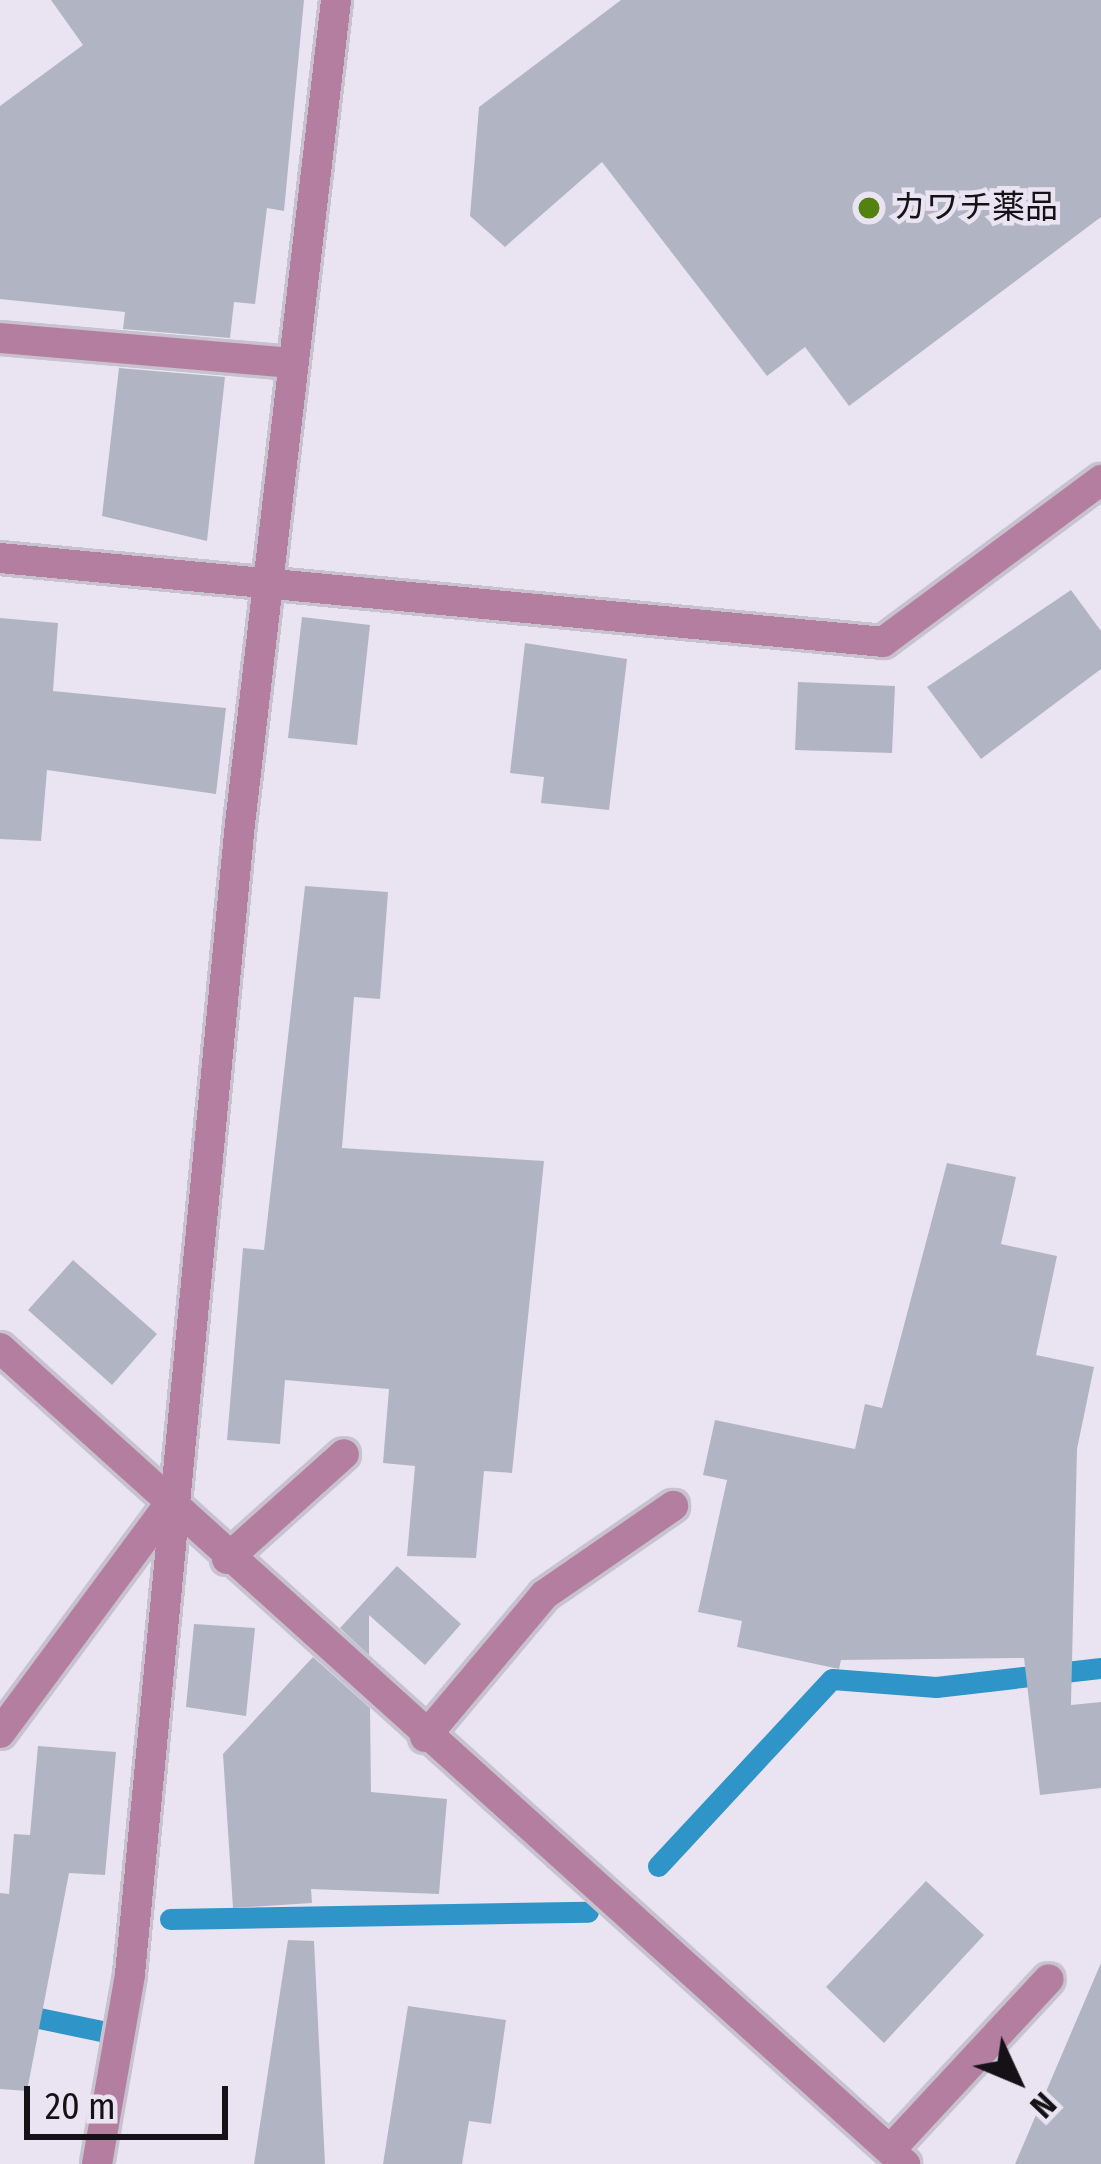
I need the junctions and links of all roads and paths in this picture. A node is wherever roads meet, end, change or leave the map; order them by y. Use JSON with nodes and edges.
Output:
{"nodes":[{"id":1,"x":336,"y":0,"type":"edge"},
{"id":2,"x":0,"y":338,"type":"edge"},
{"id":3,"x":292,"y":363,"type":"junction"},
{"id":4,"x":1101,"y":480,"type":"edge"},
{"id":5,"x":0,"y":558,"type":"edge"},
{"id":6,"x":265,"y":585,"type":"junction"},
{"id":7,"x":0,"y":1348,"type":"edge"},
{"id":8,"x":344,"y":1454,"type":"dead end"},
{"id":9,"x":169,"y":1505,"type":"junction"},
{"id":10,"x":673,"y":1506,"type":"dead end"},
{"id":11,"x":227,"y":1559,"type":"junction"},
{"id":12,"x":0,"y":1732,"type":"edge"},
{"id":13,"x":424,"y":1737,"type":"junction"},
{"id":14,"x":1049,"y":1979,"type":"dead end"},
{"id":15,"x":897,"y":2157,"type":"edge"},
{"id":16,"x":97,"y":2164,"type":"edge"}],
"edges":[{"from":1,"to":3,"type":"street"},
{"from":2,"to":3,"type":"street"},
{"from":3,"to":6,"type":"street"},
{"from":4,"to":6,"type":"street"},
{"from":5,"to":6,"type":"street"},
{"from":6,"to":9,"type":"street"},
{"from":7,"to":9,"type":"street"},
{"from":8,"to":11,"type":"street"},
{"from":9,"to":11,"type":"street"},
{"from":9,"to":12,"type":"street"},
{"from":9,"to":16,"type":"street"},
{"from":10,"to":13,"type":"street"},
{"from":11,"to":13,"type":"street"},
{"from":13,"to":15,"type":"street"},
{"from":14,"to":15,"type":"street"}]}
